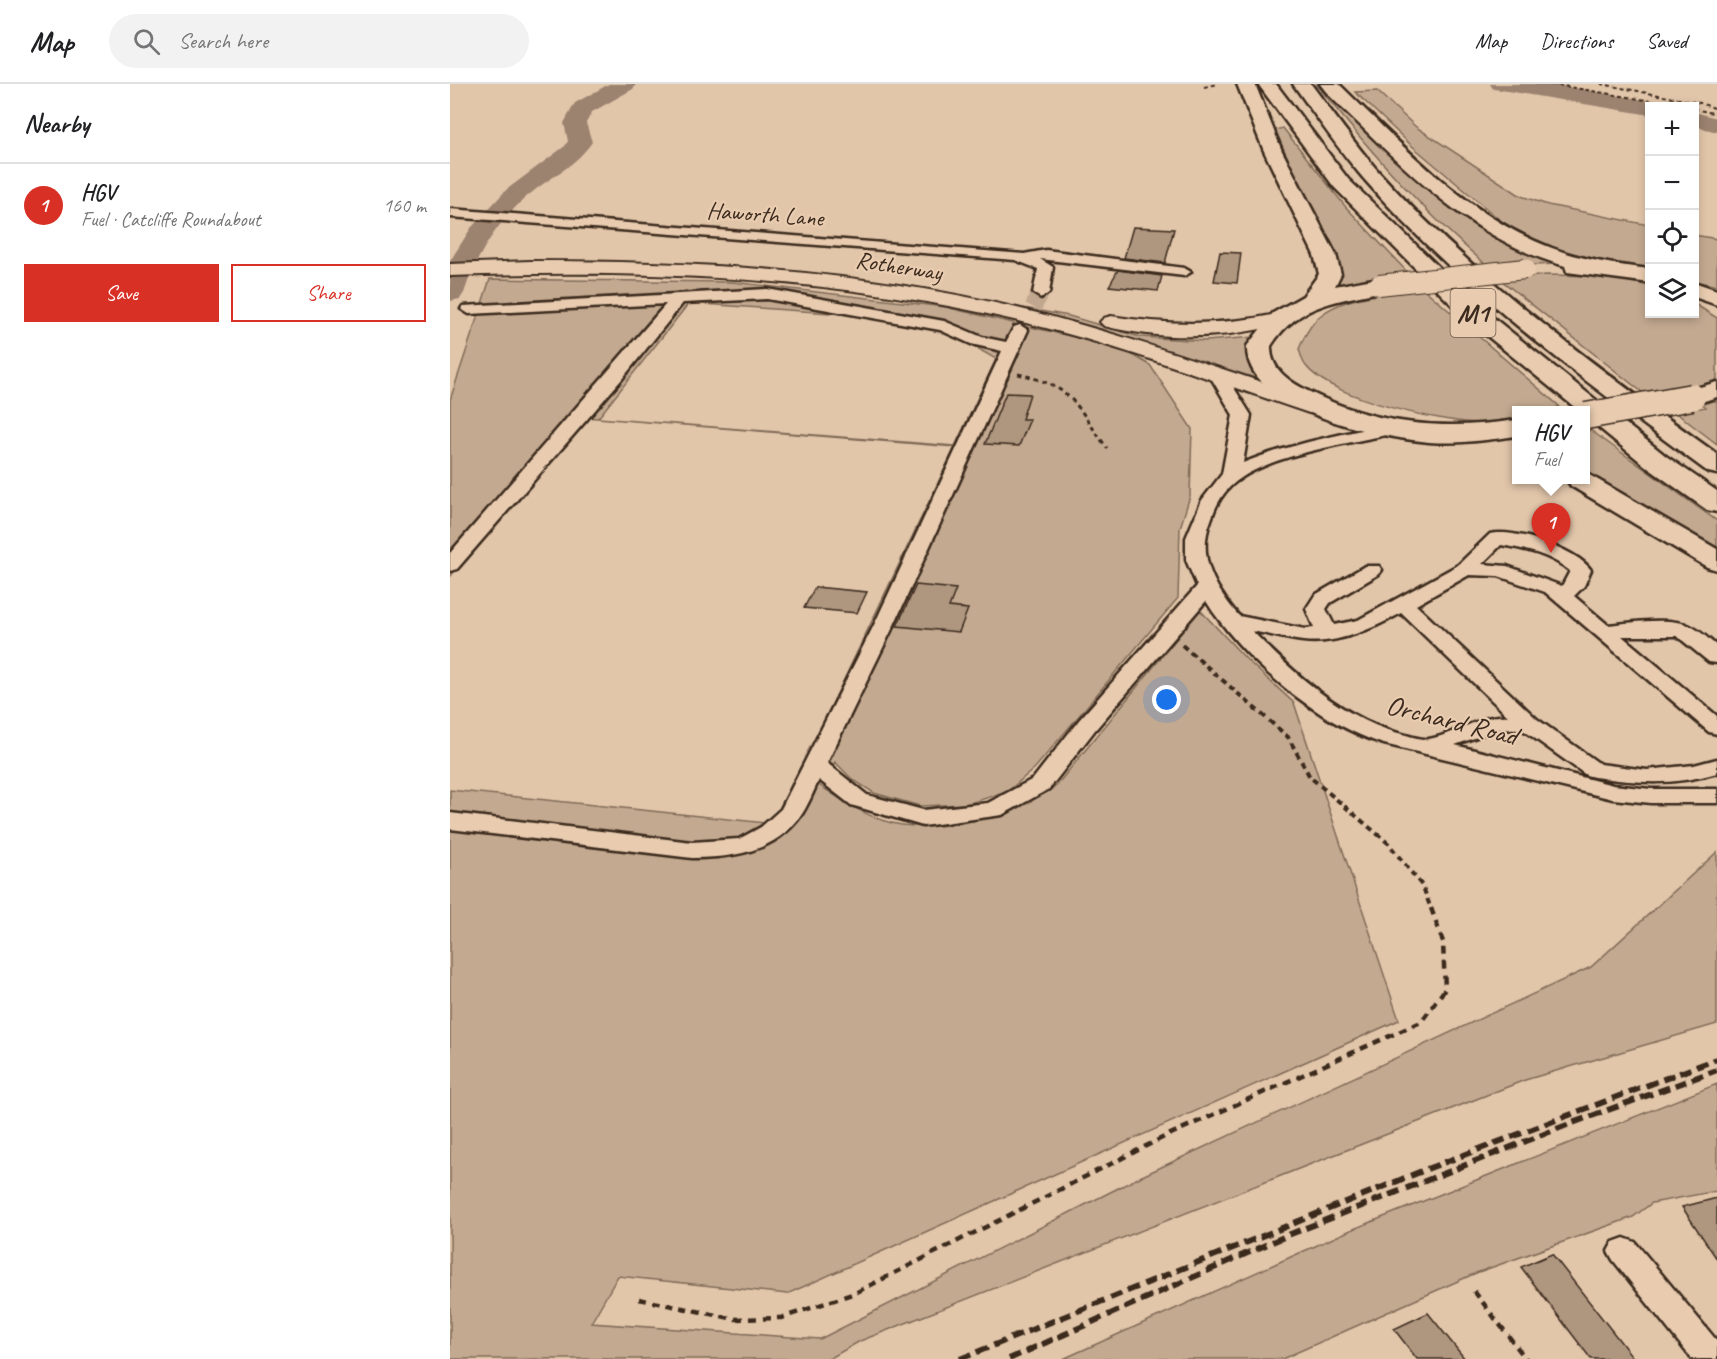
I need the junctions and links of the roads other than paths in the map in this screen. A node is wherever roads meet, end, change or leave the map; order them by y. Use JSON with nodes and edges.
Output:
{"nodes":[{"id":1,"x":1246,"y":84,"type":"edge"},
{"id":2,"x":1267,"y":84,"type":"edge"},
{"id":3,"x":1302,"y":84,"type":"edge"},
{"id":4,"x":1329,"y":84,"type":"edge"},
{"id":5,"x":450,"y":213,"type":"edge"},
{"id":6,"x":1027,"y":258,"type":"junction"},
{"id":7,"x":450,"y":260,"type":"edge"},
{"id":8,"x":493,"y":262,"type":"junction"},
{"id":9,"x":1597,"y":268,"type":"junction"},
{"id":10,"x":450,"y":270,"type":"edge"},
{"id":11,"x":1184,"y":272,"type":"dead end"},
{"id":12,"x":1645,"y":275,"type":"edge"},
{"id":13,"x":1699,"y":289,"type":"edge"},
{"id":14,"x":1699,"y":290,"type":"edge"},
{"id":15,"x":1717,"y":291,"type":"edge"},
{"id":16,"x":1041,"y":293,"type":"tunnel mouth"},
{"id":17,"x":680,"y":297,"type":"junction"},
{"id":18,"x":1717,"y":298,"type":"edge"},
{"id":19,"x":1311,"y":300,"type":"junction"},
{"id":20,"x":468,"y":309,"type":"dead end"},
{"id":21,"x":1276,"y":320,"type":"junction"},
{"id":22,"x":1020,"y":330,"type":"tunnel mouth"},
{"id":23,"x":1012,"y":348,"type":"junction"},
{"id":24,"x":1218,"y":376,"type":"junction"},
{"id":25,"x":1717,"y":389,"type":"edge"},
{"id":26,"x":1587,"y":406,"type":"edge"},
{"id":27,"x":1590,"y":408,"type":"edge"},
{"id":28,"x":1324,"y":410,"type":"junction"},
{"id":29,"x":1590,"y":415,"type":"edge"},
{"id":30,"x":1512,"y":428,"type":"edge"},
{"id":31,"x":1388,"y":429,"type":"junction"},
{"id":32,"x":1444,"y":434,"type":"junction"},
{"id":33,"x":1512,"y":450,"type":"edge"},
{"id":34,"x":1717,"y":466,"type":"edge"},
{"id":35,"x":1231,"y":477,"type":"junction"},
{"id":36,"x":1588,"y":484,"type":"edge"},
{"id":37,"x":1717,"y":504,"type":"edge"},
{"id":38,"x":1717,"y":561,"type":"edge"},
{"id":39,"x":450,"y":565,"type":"edge"},
{"id":40,"x":1465,"y":569,"type":"junction"},
{"id":41,"x":1372,"y":570,"type":"dead end"},
{"id":42,"x":1206,"y":588,"type":"junction"},
{"id":43,"x":1561,"y":596,"type":"junction"},
{"id":44,"x":1403,"y":604,"type":"junction"},
{"id":45,"x":1233,"y":621,"type":"junction"},
{"id":46,"x":1605,"y":632,"type":"junction"},
{"id":47,"x":1327,"y":633,"type":"junction"},
{"id":48,"x":1717,"y":657,"type":"edge"},
{"id":49,"x":1529,"y":724,"type":"junction"},
{"id":50,"x":1717,"y":727,"type":"edge"},
{"id":51,"x":1432,"y":746,"type":"junction"},
{"id":52,"x":815,"y":765,"type":"junction"},
{"id":53,"x":1717,"y":766,"type":"edge"},
{"id":54,"x":1717,"y":796,"type":"edge"},
{"id":55,"x":450,"y":821,"type":"edge"},
{"id":56,"x":1624,"y":1251,"type":"dead end"},
{"id":57,"x":1712,"y":1359,"type":"edge"}],
"edges":[{"from":1,"to":19,"type":"highway"},
{"from":2,"to":26,"type":"highway","number":"M1"},
{"from":3,"to":34,"type":"highway","number":"M1"},
{"from":4,"to":9,"type":"highway"},
{"from":5,"to":6,"type":"street","name":"Haworth Lane"},
{"from":6,"to":11,"type":"street","name":"Haworth Lane"},
{"from":6,"to":16,"type":"street"},
{"from":7,"to":8,"type":"main road","name":"Rotherway"},
{"from":8,"to":10,"type":"main road","name":"Rotherway"},
{"from":8,"to":21,"type":"main road","name":"Rotherway"},
{"from":8,"to":24,"type":"main road","name":"Rotherway"},
{"from":9,"to":12,"type":"highway"},
{"from":9,"to":19,"type":"highway","bridge":true},
{"from":13,"to":15,"type":"highway"},
{"from":14,"to":18,"type":"highway"},
{"from":17,"to":20,"type":"street"},
{"from":17,"to":23,"type":"street"},
{"from":17,"to":39,"type":"street"},
{"from":19,"to":21,"type":"highway"},
{"from":21,"to":28,"type":"highway"},
{"from":22,"to":23,"type":"street"},
{"from":23,"to":52,"type":"street"},
{"from":24,"to":28,"type":"main road","name":"Rotherway"},
{"from":24,"to":35,"type":"street"},
{"from":25,"to":29,"type":"highway","bridge":true},
{"from":27,"to":37,"type":"highway","number":"M1"},
{"from":28,"to":31,"type":"highway"},
{"from":30,"to":32,"type":"highway"},
{"from":31,"to":32,"type":"highway"},
{"from":31,"to":35,"type":"street","name":"Orchard Road"},
{"from":32,"to":33,"type":"highway"},
{"from":35,"to":42,"type":"street","name":"Orchard Road"},
{"from":36,"to":38,"type":"highway"},
{"from":40,"to":43,"type":"street"},
{"from":40,"to":43,"type":"street"},
{"from":40,"to":44,"type":"street"},
{"from":41,"to":47,"type":"street"},
{"from":42,"to":45,"type":"street","name":"Orchard Road"},
{"from":42,"to":52,"type":"street"},
{"from":43,"to":46,"type":"street"},
{"from":44,"to":47,"type":"street"},
{"from":44,"to":49,"type":"street"},
{"from":45,"to":47,"type":"street"},
{"from":45,"to":51,"type":"street","name":"Orchard Road"},
{"from":46,"to":48,"type":"street"},
{"from":46,"to":50,"type":"street"},
{"from":49,"to":51,"type":"street"},
{"from":49,"to":53,"type":"street"},
{"from":51,"to":54,"type":"street","name":"Orchard Road"},
{"from":52,"to":55,"type":"street"},
{"from":56,"to":57,"type":"street"}]}
